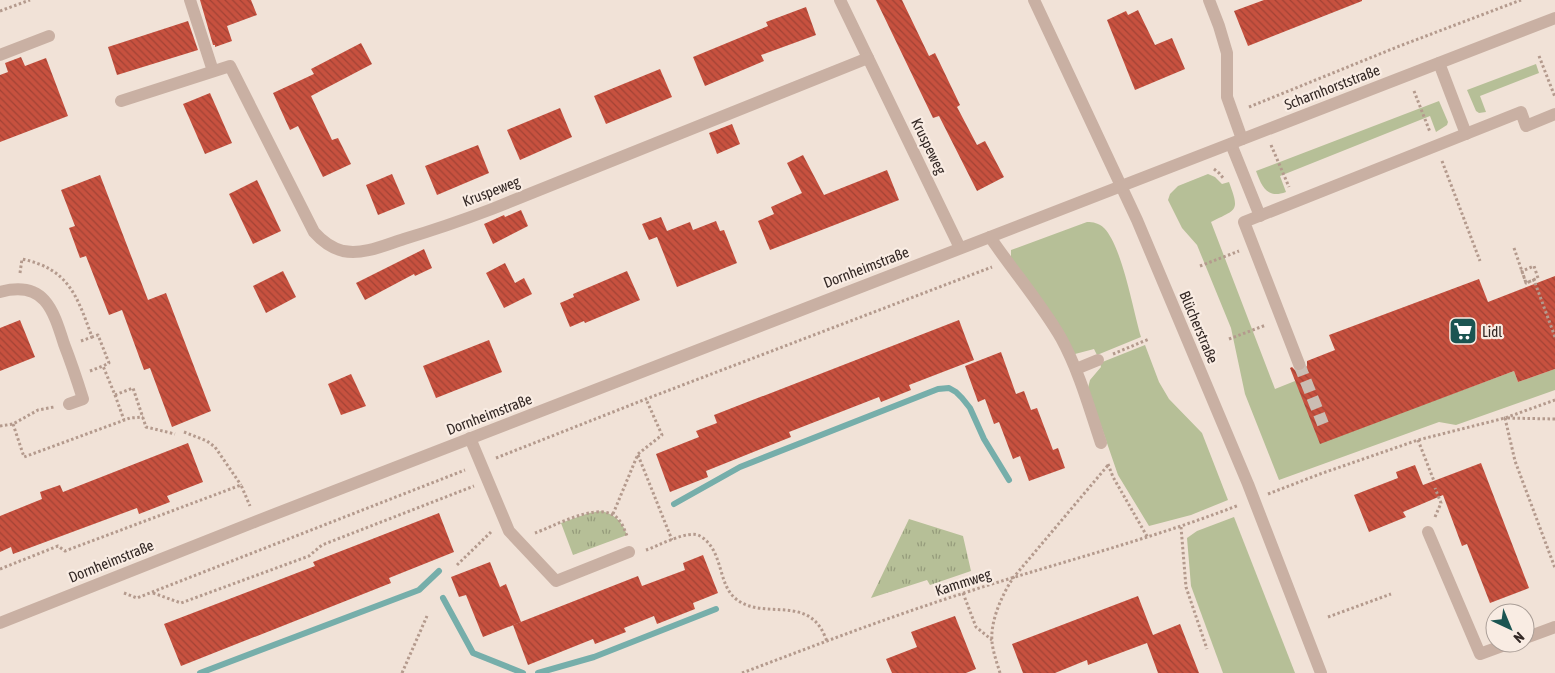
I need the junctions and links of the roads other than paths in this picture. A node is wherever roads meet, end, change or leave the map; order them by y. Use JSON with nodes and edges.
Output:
{"nodes":[{"id":1,"x":190,"y":0,"type":"edge"},
{"id":2,"x":840,"y":0,"type":"edge"},
{"id":3,"x":1034,"y":0,"type":"edge"},
{"id":4,"x":1208,"y":0,"type":"edge"},
{"id":5,"x":1555,"y":18,"type":"edge"},
{"id":6,"x":48,"y":36,"type":"dead end"},
{"id":7,"x":0,"y":54,"type":"edge"},
{"id":8,"x":868,"y":58,"type":"junction"},
{"id":9,"x":1439,"y":63,"type":"junction"},
{"id":10,"x":214,"y":71,"type":"junction"},
{"id":11,"x":121,"y":102,"type":"dead end"},
{"id":12,"x":1555,"y":114,"type":"edge"},
{"id":13,"x":1466,"y":134,"type":"junction"},
{"id":14,"x":1236,"y":141,"type":"junction"},
{"id":15,"x":1121,"y":185,"type":"junction"},
{"id":16,"x":1260,"y":216,"type":"junction"},
{"id":17,"x":990,"y":237,"type":"junction"},
{"id":18,"x":960,"y":248,"type":"junction"},
{"id":19,"x":0,"y":292,"type":"edge"},
{"id":20,"x":1098,"y":360,"type":"road end"},
{"id":21,"x":1299,"y":364,"type":"tunnel mouth"},
{"id":22,"x":1076,"y":369,"type":"junction"},
{"id":23,"x":70,"y":404,"type":"road end"},
{"id":24,"x":470,"y":438,"type":"junction"},
{"id":25,"x":1101,"y":442,"type":"dead end"},
{"id":26,"x":1428,"y":532,"type":"road end"},
{"id":27,"x":629,"y":552,"type":"road end"},
{"id":28,"x":0,"y":623,"type":"edge"},
{"id":29,"x":1555,"y":627,"type":"edge"},
{"id":30,"x":1535,"y":634,"type":"edge"},
{"id":31,"x":1485,"y":652,"type":"edge"},
{"id":32,"x":1321,"y":673,"type":"edge"}],
"edges":[{"from":1,"to":10,"type":"street"},
{"from":2,"to":8,"type":"street","name":"Kruspeweg"},
{"from":3,"to":15,"type":"street","name":"Blücherstraße"},
{"from":4,"to":14,"type":"street"},
{"from":5,"to":9,"type":"street","name":"Scharnhorststraße"},
{"from":6,"to":7,"type":"street"},
{"from":8,"to":10,"type":"street","name":"Kruspeweg"},
{"from":8,"to":18,"type":"street","name":"Kruspeweg"},
{"from":9,"to":13,"type":"street"},
{"from":9,"to":14,"type":"street","name":"Scharnhorststraße"},
{"from":10,"to":11,"type":"street","name":"Kruspeweg"},
{"from":12,"to":13,"type":"street"},
{"from":13,"to":16,"type":"street"},
{"from":14,"to":15,"type":"street","name":"Scharnhorststraße"},
{"from":14,"to":16,"type":"street"},
{"from":15,"to":17,"type":"street","name":"Dornheimstraße"},
{"from":15,"to":32,"type":"street","name":"Blücherstraße"},
{"from":16,"to":21,"type":"street"},
{"from":17,"to":18,"type":"street","name":"Dornheimstraße"},
{"from":17,"to":22,"type":"street"},
{"from":18,"to":24,"type":"street","name":"Dornheimstraße"},
{"from":19,"to":23,"type":"street"},
{"from":20,"to":22,"type":"street"},
{"from":22,"to":25,"type":"street"},
{"from":24,"to":27,"type":"street"},
{"from":24,"to":28,"type":"street","name":"Dornheimstraße"},
{"from":26,"to":31,"type":"street"},
{"from":29,"to":30,"type":"street"}]}
